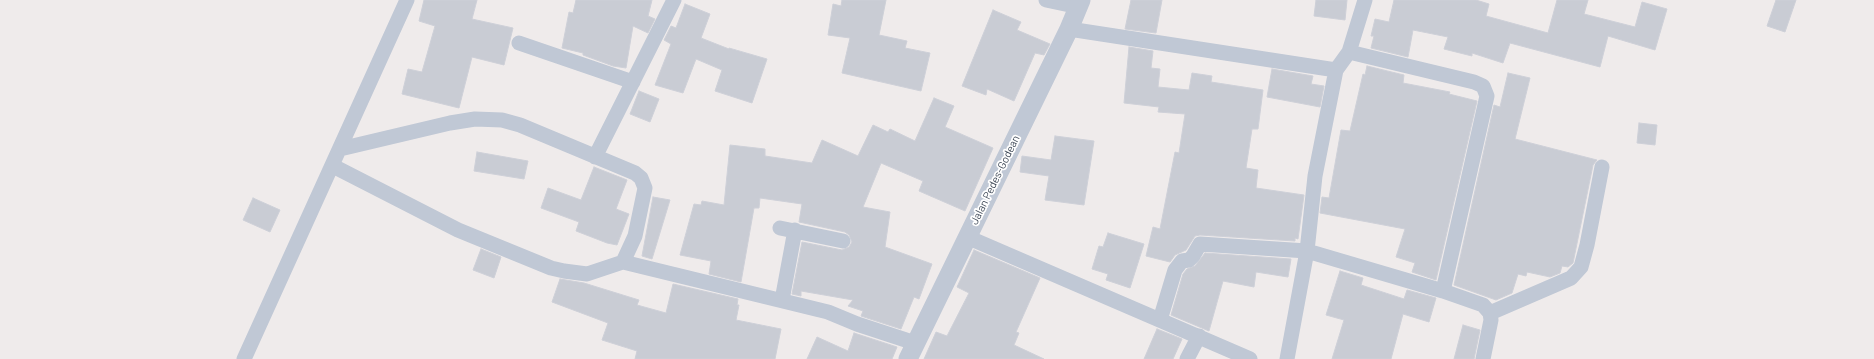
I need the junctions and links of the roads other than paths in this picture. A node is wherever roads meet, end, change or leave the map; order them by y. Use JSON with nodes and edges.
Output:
{"nodes":[{"id":1,"x":407,"y":0,"type":"edge"},
{"id":2,"x":674,"y":0,"type":"edge"},
{"id":3,"x":1046,"y":0,"type":"edge"},
{"id":4,"x":1365,"y":0,"type":"edge"},
{"id":5,"x":1080,"y":4,"type":"edge"},
{"id":6,"x":1069,"y":29,"type":"junction"},
{"id":7,"x":519,"y":43,"type":"dead end"},
{"id":8,"x":1349,"y":52,"type":"junction"},
{"id":9,"x":1336,"y":70,"type":"junction"},
{"id":10,"x":633,"y":82,"type":"junction"},
{"id":11,"x":342,"y":145,"type":"junction"},
{"id":12,"x":594,"y":157,"type":"junction"},
{"id":13,"x":332,"y":166,"type":"junction"},
{"id":14,"x":1602,"y":167,"type":"dead end"},
{"id":15,"x":780,"y":228,"type":"dead end"},
{"id":16,"x":795,"y":230,"type":"junction"},
{"id":17,"x":967,"y":237,"type":"junction"},
{"id":18,"x":843,"y":240,"type":"dead end"},
{"id":19,"x":1307,"y":251,"type":"junction"},
{"id":20,"x":623,"y":262,"type":"junction"},
{"id":21,"x":1443,"y":291,"type":"junction"},
{"id":22,"x":782,"y":300,"type":"junction"},
{"id":23,"x":1490,"y":314,"type":"junction"},
{"id":24,"x":1160,"y":320,"type":"junction"},
{"id":25,"x":1199,"y":336,"type":"junction"},
{"id":26,"x":911,"y":351,"type":"edge"},
{"id":27,"x":244,"y":359,"type":"edge"},
{"id":28,"x":1187,"y":359,"type":"edge"},
{"id":29,"x":1250,"y":359,"type":"edge"},
{"id":30,"x":1287,"y":359,"type":"edge"},
{"id":31,"x":1483,"y":359,"type":"edge"}],
"edges":[{"from":1,"to":11,"type":"street"},
{"from":2,"to":10,"type":"street"},
{"from":3,"to":5,"type":"street"},
{"from":4,"to":8,"type":"street"},
{"from":5,"to":6,"type":"street","name":"Jalan Pedes-Godean"},
{"from":6,"to":9,"type":"street"},
{"from":6,"to":17,"type":"street","name":"Jalan Pedes-Godean"},
{"from":7,"to":10,"type":"street"},
{"from":8,"to":9,"type":"street"},
{"from":8,"to":21,"type":"street"},
{"from":9,"to":19,"type":"street"},
{"from":10,"to":12,"type":"street"},
{"from":11,"to":12,"type":"street"},
{"from":11,"to":13,"type":"street"},
{"from":12,"to":20,"type":"street"},
{"from":13,"to":20,"type":"street"},
{"from":13,"to":27,"type":"street"},
{"from":14,"to":23,"type":"street"},
{"from":15,"to":16,"type":"street"},
{"from":16,"to":18,"type":"street"},
{"from":16,"to":22,"type":"street"},
{"from":17,"to":24,"type":"street"},
{"from":17,"to":26,"type":"street","name":"Jalan Pedes-Godean"},
{"from":19,"to":21,"type":"street"},
{"from":19,"to":24,"type":"street"},
{"from":19,"to":30,"type":"street"},
{"from":20,"to":22,"type":"street"},
{"from":21,"to":23,"type":"street"},
{"from":22,"to":26,"type":"street"},
{"from":23,"to":31,"type":"street"},
{"from":24,"to":25,"type":"street"},
{"from":25,"to":28,"type":"street"},
{"from":25,"to":29,"type":"street"}]}
